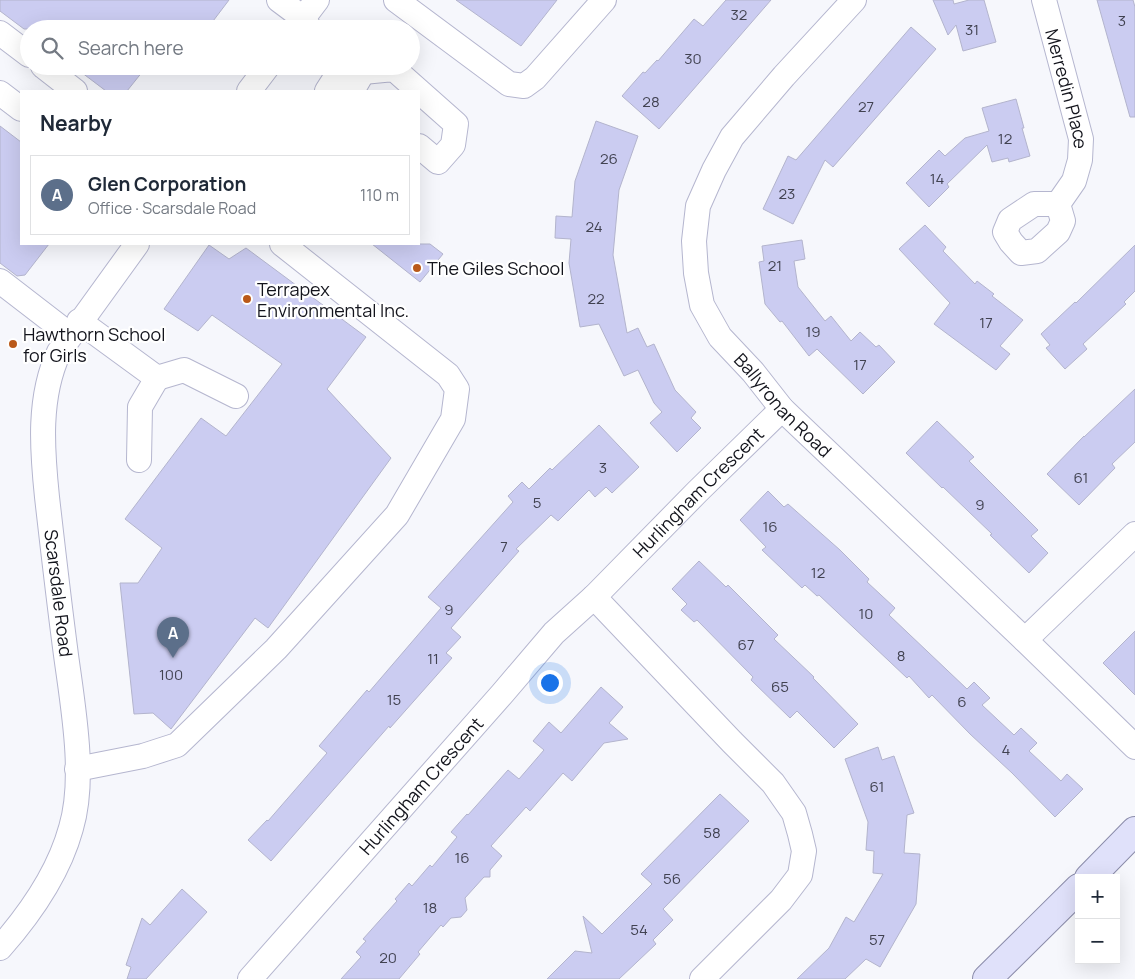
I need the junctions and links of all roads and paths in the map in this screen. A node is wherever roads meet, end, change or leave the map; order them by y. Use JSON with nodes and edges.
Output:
{"nodes":[{"id":1,"x":279,"y":0,"type":"edge"},
{"id":2,"x":396,"y":0,"type":"edge"},
{"id":3,"x":604,"y":0,"type":"edge"},
{"id":4,"x":854,"y":0,"type":"edge"},
{"id":5,"x":1044,"y":0,"type":"edge"},
{"id":6,"x":306,"y":19,"type":"edge"},
{"id":7,"x":0,"y":33,"type":"edge"},
{"id":8,"x":20,"y":48,"type":"edge"},
{"id":9,"x":55,"y":75,"type":"edge"},
{"id":10,"x":261,"y":75,"type":"edge"},
{"id":11,"x":351,"y":75,"type":"edge"},
{"id":12,"x":401,"y":75,"type":"edge"},
{"id":13,"x":74,"y":90,"type":"edge"},
{"id":14,"x":250,"y":90,"type":"edge"},
{"id":15,"x":329,"y":90,"type":"edge"},
{"id":16,"x":418,"y":90,"type":"edge"},
{"id":17,"x":420,"y":92,"type":"edge"},
{"id":18,"x":0,"y":93,"type":"edge"},
{"id":19,"x":20,"y":108,"type":"edge"},
{"id":20,"x":420,"y":147,"type":"edge"},
{"id":21,"x":1058,"y":204,"type":"dead end"},
{"id":22,"x":136,"y":245,"type":"edge"},
{"id":23,"x":283,"y":245,"type":"edge"},
{"id":24,"x":0,"y":282,"type":"edge"},
{"id":25,"x":75,"y":328,"type":"junction"},
{"id":26,"x":157,"y":378,"type":"junction"},
{"id":27,"x":236,"y":396,"type":"dead end"},
{"id":28,"x":782,"y":409,"type":"junction"},
{"id":29,"x":139,"y":460,"type":"dead end"},
{"id":30,"x":1135,"y":534,"type":"edge"},
{"id":31,"x":594,"y":597,"type":"junction"},
{"id":32,"x":1026,"y":640,"type":"junction"},
{"id":33,"x":1135,"y":747,"type":"edge"},
{"id":34,"x":78,"y":769,"type":"junction"},
{"id":35,"x":1135,"y":832,"type":"edge"},
{"id":36,"x":1093,"y":874,"type":"edge"},
{"id":37,"x":1075,"y":892,"type":"edge"},
{"id":38,"x":0,"y":948,"type":"edge"},
{"id":39,"x":250,"y":979,"type":"edge"},
{"id":40,"x":702,"y":979,"type":"edge"},
{"id":41,"x":987,"y":979,"type":"edge"}],
"edges":[{"from":1,"to":6,"type":"street"},
{"from":2,"to":3,"type":"street"},
{"from":4,"to":28,"type":"street","name":"Ballyronan Road"},
{"from":5,"to":21,"type":"street","name":"Merredin Place"},
{"from":7,"to":8,"type":"street"},
{"from":9,"to":13,"type":"street"},
{"from":10,"to":14,"type":"street"},
{"from":11,"to":15,"type":"street"},
{"from":12,"to":16,"type":"street"},
{"from":17,"to":20,"type":"street"},
{"from":18,"to":19,"type":"street"},
{"from":22,"to":25,"type":"street","name":"Scarsdale Road"},
{"from":23,"to":34,"type":"street"},
{"from":24,"to":25,"type":"street"},
{"from":25,"to":26,"type":"street"},
{"from":25,"to":34,"type":"street","name":"Scarsdale Road"},
{"from":26,"to":27,"type":"street"},
{"from":26,"to":29,"type":"street"},
{"from":28,"to":31,"type":"street","name":"Hurlingham Crescent"},
{"from":28,"to":32,"type":"street","name":"Ballyronan Road"},
{"from":30,"to":32,"type":"street"},
{"from":31,"to":39,"type":"street","name":"Hurlingham Crescent"},
{"from":31,"to":40,"type":"street"},
{"from":32,"to":33,"type":"street","name":"Ballyronan Road"},
{"from":34,"to":38,"type":"street","name":"Scarsdale Road"},
{"from":35,"to":36,"type":"main road"},
{"from":37,"to":41,"type":"main road"}]}
